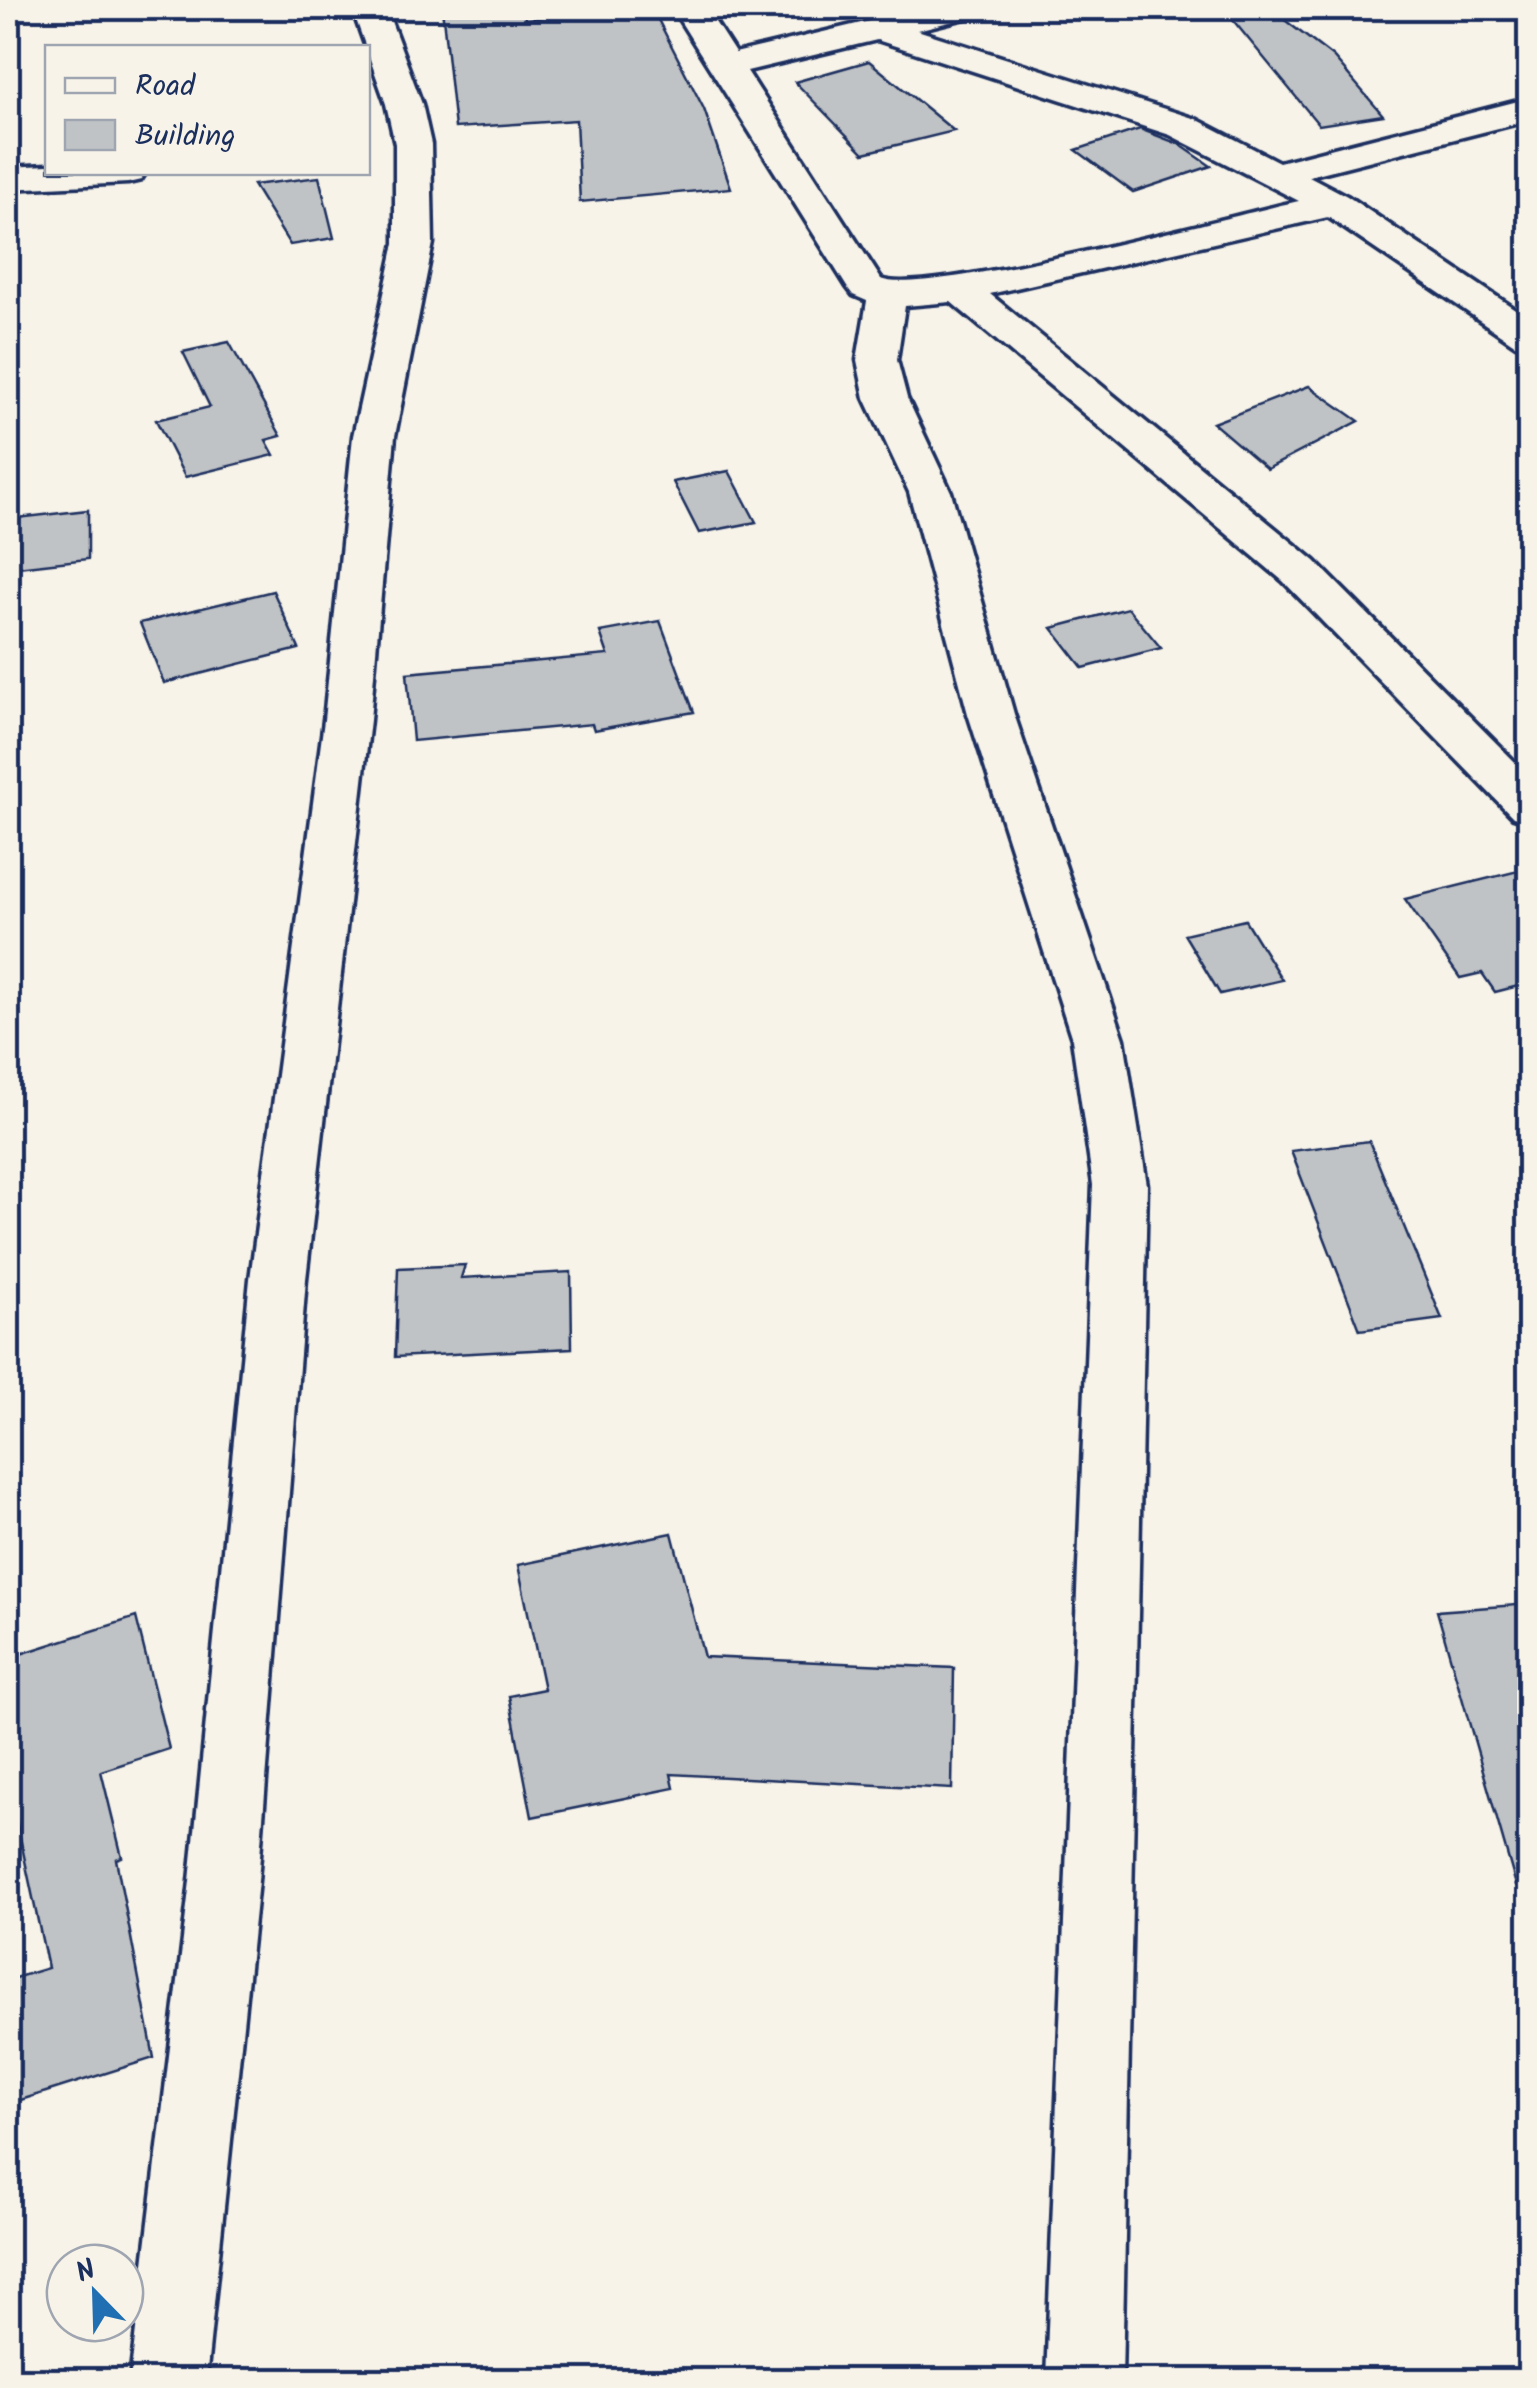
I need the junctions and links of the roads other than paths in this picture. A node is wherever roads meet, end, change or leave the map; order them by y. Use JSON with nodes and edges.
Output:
{"nodes":[{"id":1,"x":369,"y":8,"type":"edge"},
{"id":2,"x":689,"y":8,"type":"edge"},
{"id":3,"x":964,"y":8,"type":"edge"},
{"id":4,"x":879,"y":28,"type":"junction"},
{"id":5,"x":725,"y":66,"type":"junction"},
{"id":6,"x":1530,"y":109,"type":"edge"},
{"id":7,"x":1274,"y":174,"type":"junction"},
{"id":8,"x":68,"y":175,"type":"edge"},
{"id":9,"x":8,"y":178,"type":"edge"},
{"id":10,"x":1334,"y":204,"type":"junction"},
{"id":11,"x":960,"y":290,"type":"junction"},
{"id":12,"x":888,"y":296,"type":"junction"},
{"id":13,"x":1530,"y":337,"type":"edge"},
{"id":14,"x":1530,"y":806,"type":"edge"},
{"id":15,"x":168,"y":2380,"type":"edge"},
{"id":16,"x":1084,"y":2380,"type":"edge"}],
"edges":[{"from":1,"to":15,"type":"street"},
{"from":2,"to":5,"type":"street"},
{"from":3,"to":4,"type":"street"},
{"from":4,"to":5,"type":"street"},
{"from":4,"to":7,"type":"street"},
{"from":5,"to":12,"type":"street"},
{"from":6,"to":7,"type":"street"},
{"from":7,"to":10,"type":"street"},
{"from":8,"to":9,"type":"street"},
{"from":10,"to":11,"type":"street"},
{"from":10,"to":13,"type":"street"},
{"from":11,"to":12,"type":"street"},
{"from":11,"to":14,"type":"street"},
{"from":12,"to":16,"type":"street"}]}
